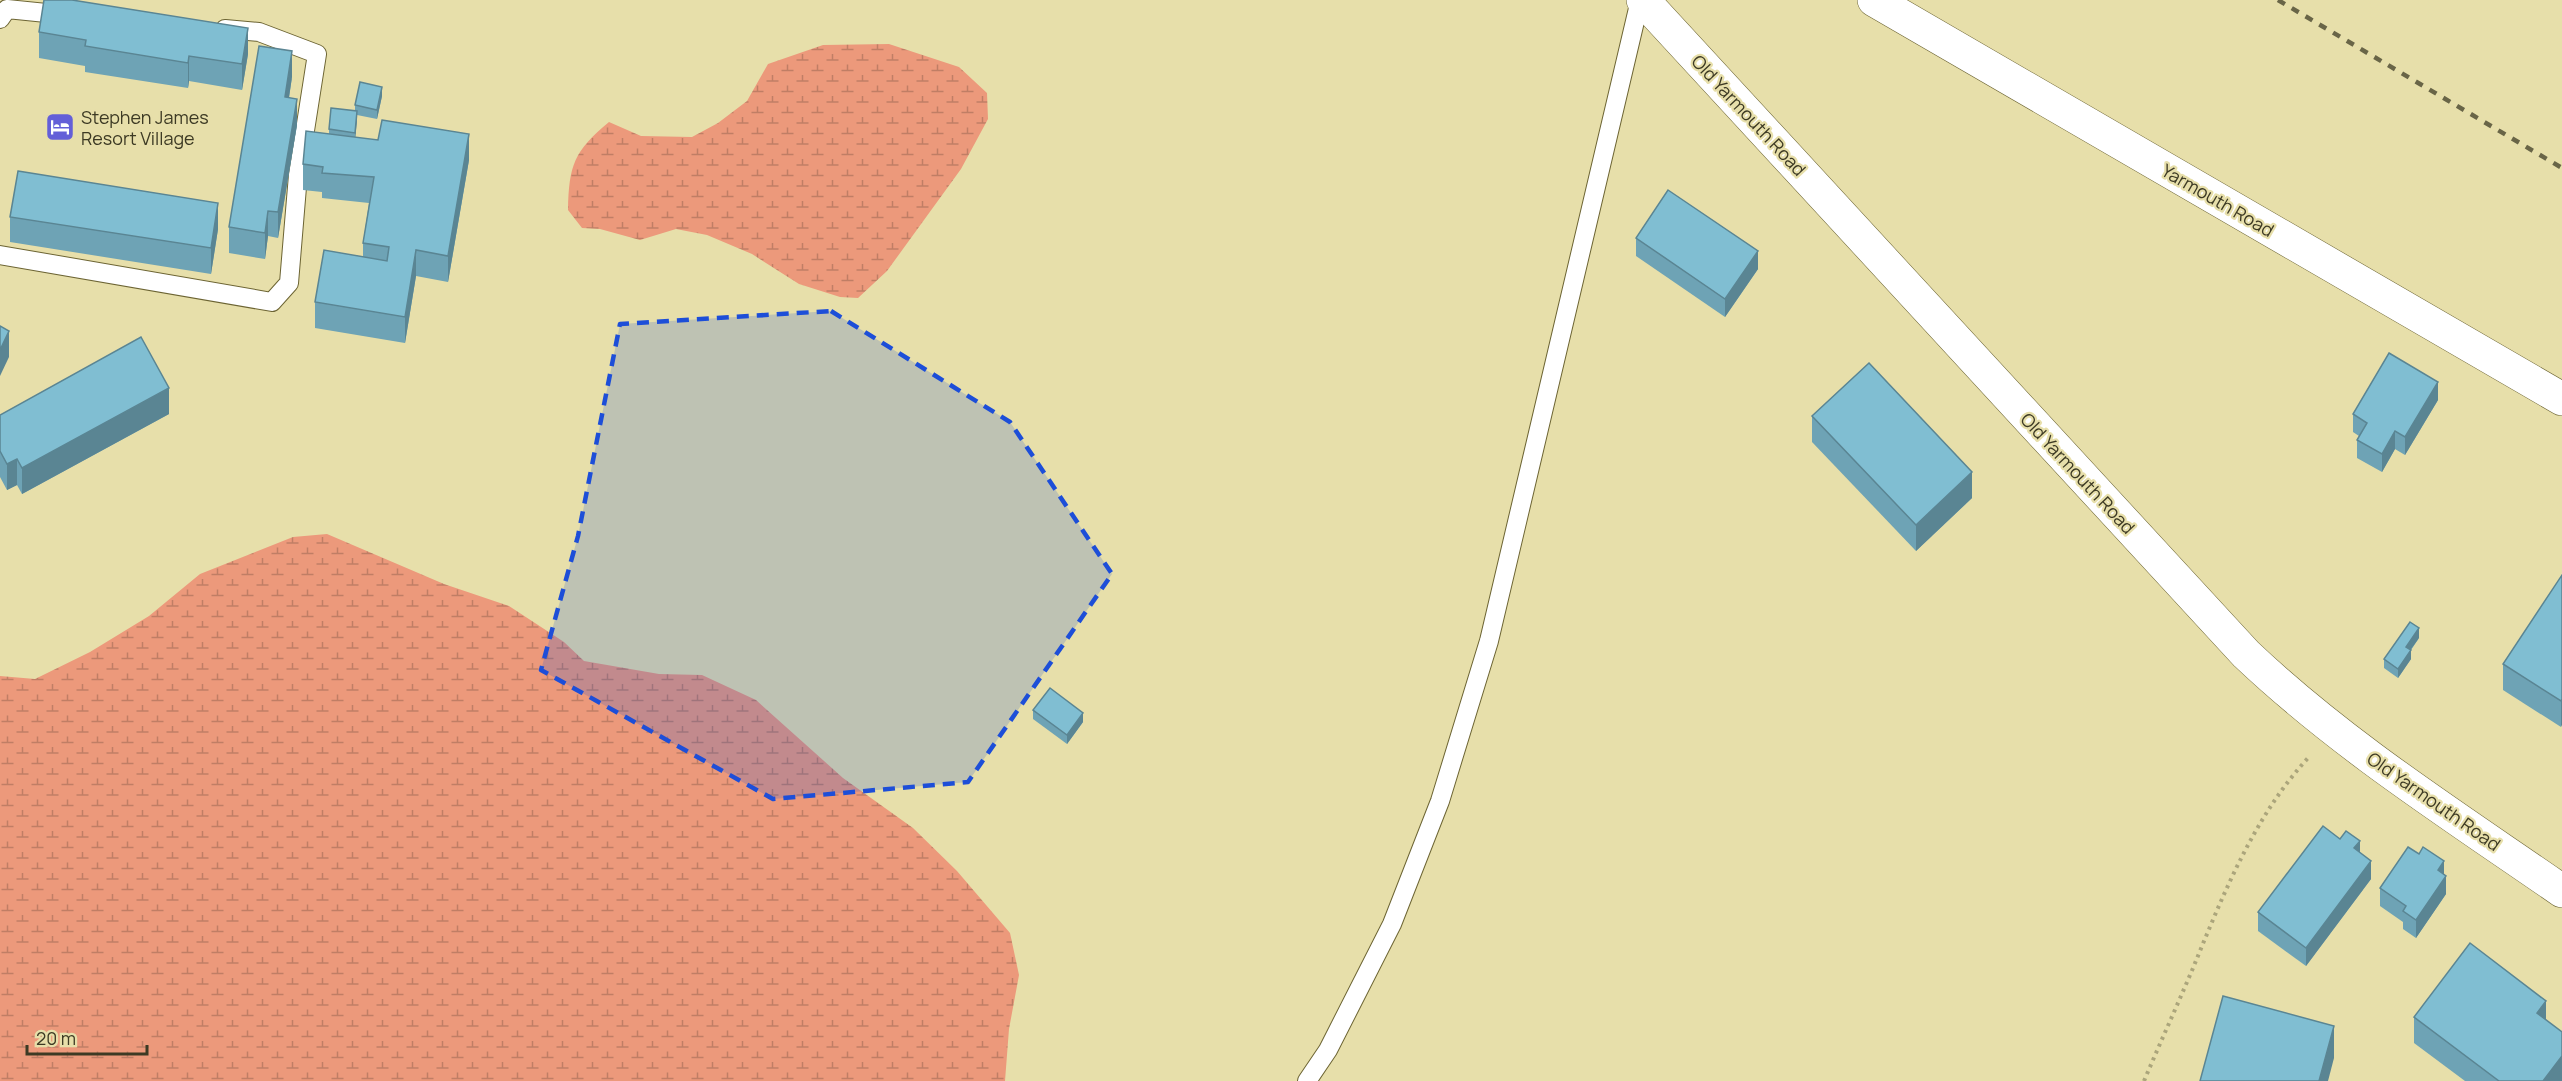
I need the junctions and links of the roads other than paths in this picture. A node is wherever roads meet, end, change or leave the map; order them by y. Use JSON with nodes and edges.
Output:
{"nodes":[{"id":1,"x":1642,"y":0,"type":"edge"},
{"id":2,"x":1874,"y":0,"type":"edge"},
{"id":3,"x":88,"y":17,"type":"edge"},
{"id":4,"x":0,"y":19,"type":"edge"},
{"id":5,"x":202,"y":27,"type":"edge"},
{"id":6,"x":0,"y":255,"type":"edge"},
{"id":7,"x":2562,"y":399,"type":"edge"},
{"id":8,"x":2562,"y":891,"type":"edge"},
{"id":9,"x":1307,"y":1081,"type":"edge"}],
"edges":[{"from":1,"to":8,"type":"street","name":"Old Yarmouth Road"},
{"from":1,"to":9,"type":"lane"},
{"from":2,"to":7,"type":"street","name":"Yarmouth Road"},
{"from":3,"to":4,"type":"lane"},
{"from":5,"to":6,"type":"lane"}]}
